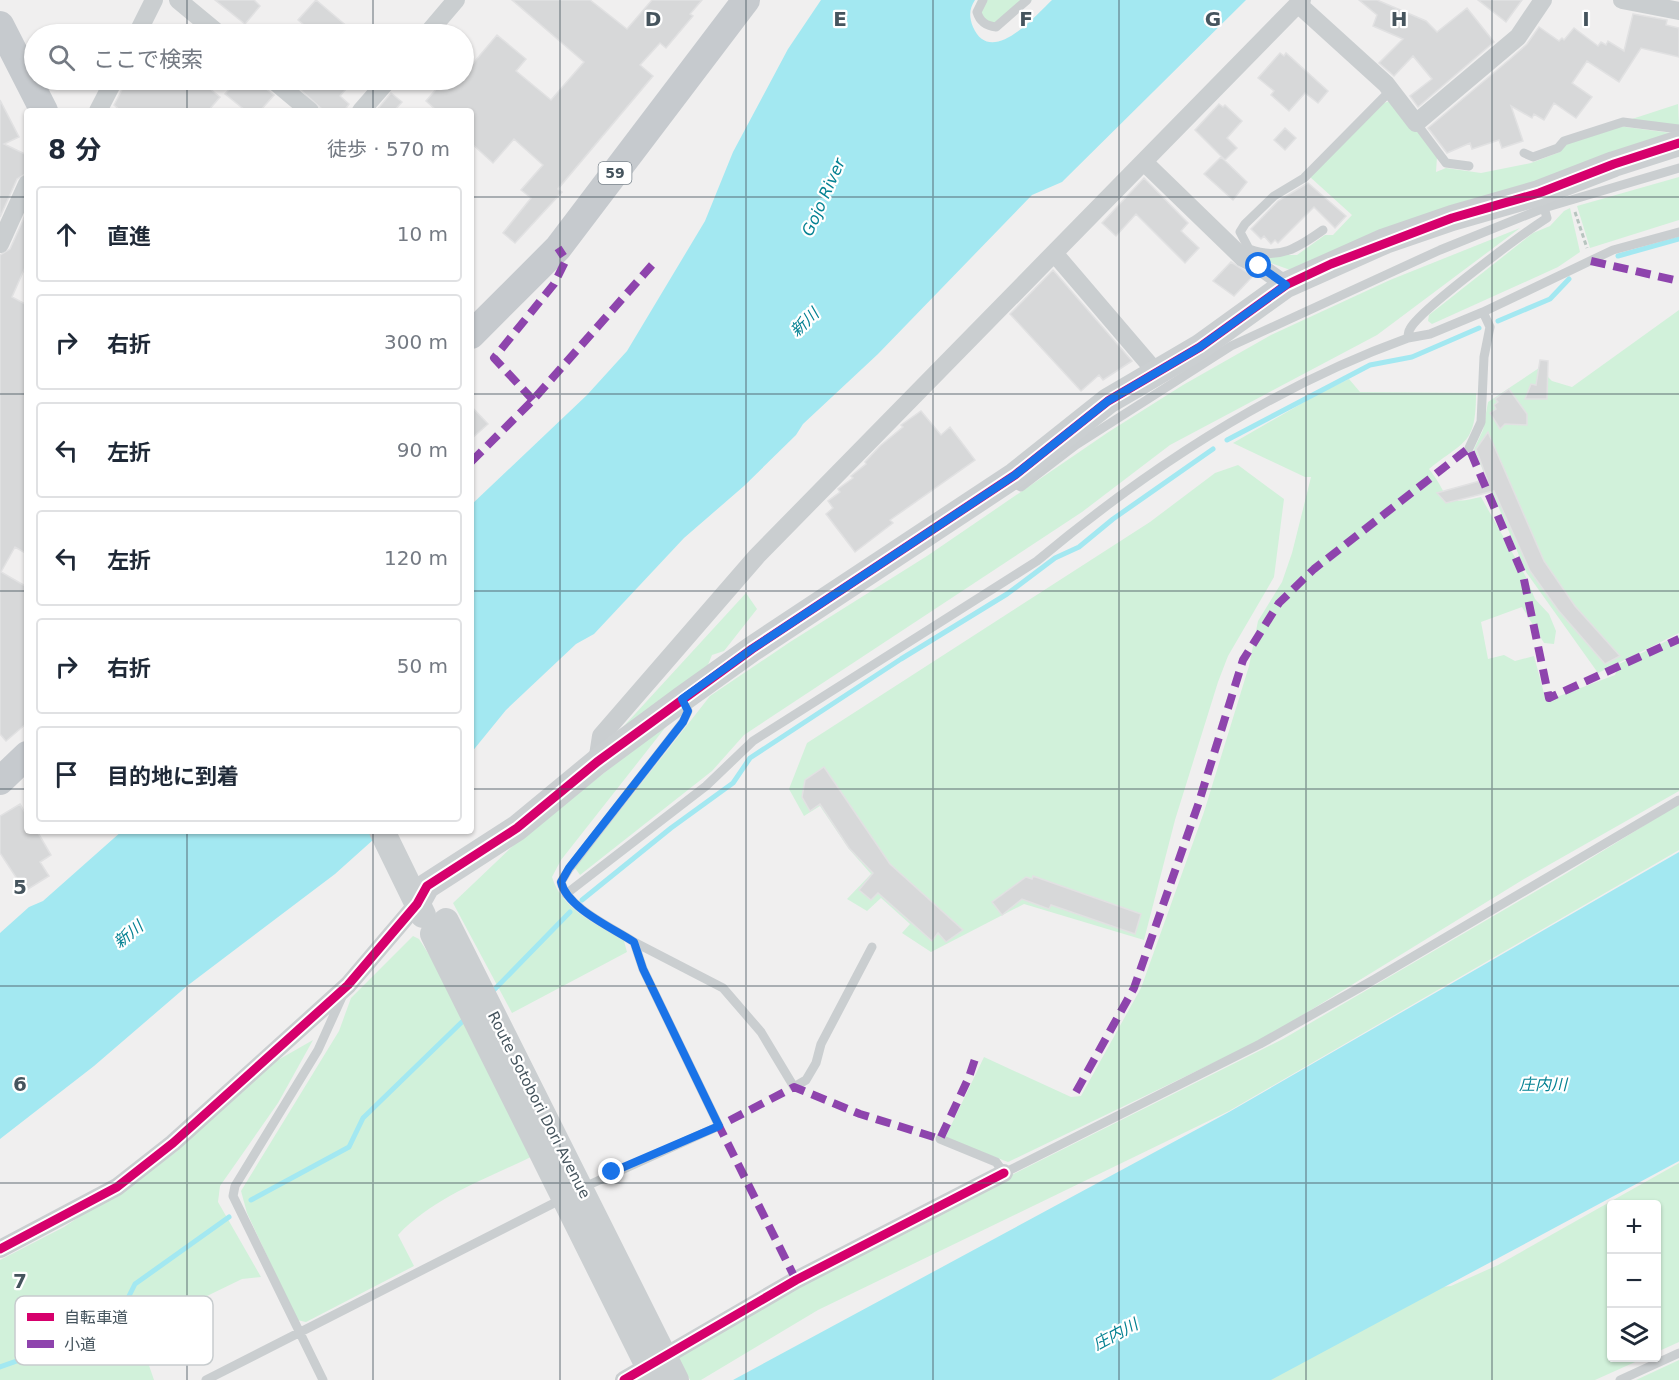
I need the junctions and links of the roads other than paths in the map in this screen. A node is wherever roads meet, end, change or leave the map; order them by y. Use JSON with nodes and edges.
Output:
{"nodes":[{"id":1,"x":154,"y":0,"type":"edge"},
{"id":2,"x":178,"y":0,"type":"edge"},
{"id":3,"x":746,"y":0,"type":"edge"},
{"id":4,"x":983,"y":0,"type":"edge"},
{"id":5,"x":1027,"y":0,"type":"edge"},
{"id":6,"x":1542,"y":0,"type":"edge"},
{"id":7,"x":1622,"y":0,"type":"edge"},
{"id":8,"x":453,"y":1,"type":"edge"},
{"id":9,"x":1300,"y":2,"type":"edge"},
{"id":10,"x":1679,"y":11,"type":"edge"},
{"id":11,"x":142,"y":24,"type":"edge"},
{"id":12,"x":207,"y":24,"type":"edge"},
{"id":13,"x":435,"y":24,"type":"edge"},
{"id":14,"x":0,"y":25,"type":"edge"},
{"id":15,"x":0,"y":62,"type":"edge"},
{"id":16,"x":24,"y":72,"type":"edge"},
{"id":17,"x":33,"y":90,"type":"edge"},
{"id":18,"x":109,"y":90,"type":"edge"},
{"id":19,"x":285,"y":90,"type":"edge"},
{"id":20,"x":379,"y":90,"type":"edge"},
{"id":21,"x":1391,"y":90,"type":"junction"},
{"id":22,"x":42,"y":108,"type":"edge"},
{"id":23,"x":100,"y":108,"type":"edge"},
{"id":24,"x":306,"y":108,"type":"edge"},
{"id":25,"x":364,"y":108,"type":"edge"},
{"id":26,"x":24,"y":109,"type":"edge"},
{"id":27,"x":1416,"y":123,"type":"junction"},
{"id":28,"x":1679,"y":129,"type":"edge"},
{"id":29,"x":1679,"y":143,"type":"edge"},
{"id":30,"x":1524,"y":153,"type":"dead end"},
{"id":31,"x":1145,"y":163,"type":"junction"},
{"id":32,"x":1469,"y":166,"type":"dead end"},
{"id":33,"x":1679,"y":168,"type":"edge"},
{"id":34,"x":24,"y":191,"type":"edge"},
{"id":35,"x":1542,"y":201,"type":"junction"},
{"id":36,"x":1323,"y":230,"type":"dead end"},
{"id":37,"x":1679,"y":231,"type":"edge"},
{"id":38,"x":0,"y":243,"type":"edge"},
{"id":39,"x":1054,"y":254,"type":"junction"},
{"id":40,"x":1252,"y":256,"type":"junction"},
{"id":41,"x":1286,"y":285,"type":"junction"},
{"id":42,"x":1483,"y":312,"type":"junction"},
{"id":43,"x":474,"y":332,"type":"edge"},
{"id":44,"x":1408,"y":338,"type":"junction"},
{"id":45,"x":1155,"y":371,"type":"junction"},
{"id":46,"x":1469,"y":448,"type":"dead end"},
{"id":47,"x":1007,"y":480,"type":"junction"},
{"id":48,"x":682,"y":699,"type":"junction"},
{"id":49,"x":24,"y":758,"type":"edge"},
{"id":50,"x":597,"y":762,"type":"junction"},
{"id":51,"x":0,"y":781,"type":"edge"},
{"id":52,"x":1679,"y":800,"type":"edge"},
{"id":53,"x":384,"y":834,"type":"edge"},
{"id":54,"x":402,"y":834,"type":"edge"},
{"id":55,"x":407,"y":863,"type":"junction"},
{"id":56,"x":566,"y":894,"type":"junction"},
{"id":57,"x":422,"y":895,"type":"junction"},
{"id":58,"x":439,"y":927,"type":"junction"},
{"id":59,"x":634,"y":942,"type":"junction"},
{"id":60,"x":872,"y":947,"type":"dead end"},
{"id":61,"x":348,"y":985,"type":"junction"},
{"id":62,"x":940,"y":1139,"type":"dead end"},
{"id":63,"x":1004,"y":1173,"type":"junction"},
{"id":64,"x":0,"y":1250,"type":"edge"},
{"id":65,"x":300,"y":1334,"type":"junction"},
{"id":66,"x":1679,"y":1353,"type":"edge"},
{"id":67,"x":206,"y":1380,"type":"edge"},
{"id":68,"x":323,"y":1380,"type":"edge"},
{"id":69,"x":624,"y":1380,"type":"edge"},
{"id":70,"x":655,"y":1380,"type":"edge"},
{"id":71,"x":676,"y":1380,"type":"edge"},
{"id":72,"x":1620,"y":1380,"type":"edge"}],
"edges":[{"from":1,"to":11,"type":"street"},
{"from":2,"to":12,"type":"street"},
{"from":3,"to":43,"type":"main road","number":"59"},
{"from":4,"to":5,"type":"lane"},
{"from":6,"to":27,"type":"street"},
{"from":7,"to":10,"type":"street"},
{"from":8,"to":13,"type":"street"},
{"from":9,"to":21,"type":"street"},
{"from":9,"to":31,"type":"street"},
{"from":14,"to":16,"type":"main road"},
{"from":15,"to":26,"type":"main road"},
{"from":17,"to":22,"type":"main road"},
{"from":18,"to":23,"type":"street"},
{"from":19,"to":24,"type":"street"},
{"from":20,"to":25,"type":"street"},
{"from":21,"to":27,"type":"street"},
{"from":21,"to":40,"type":"lane"},
{"from":27,"to":32,"type":"lane"},
{"from":28,"to":30,"type":"lane"},
{"from":29,"to":35,"type":"street"},
{"from":31,"to":39,"type":"street"},
{"from":31,"to":40,"type":"street"},
{"from":33,"to":35,"type":"lane"},
{"from":34,"to":38,"type":"street"},
{"from":35,"to":41,"type":"street"},
{"from":35,"to":44,"type":"lane"},
{"from":35,"to":47,"type":"lane"},
{"from":36,"to":40,"type":"lane"},
{"from":37,"to":42,"type":"lane"},
{"from":39,"to":45,"type":"street"},
{"from":39,"to":50,"type":"street"},
{"from":40,"to":41,"type":"street"},
{"from":41,"to":45,"type":"street"},
{"from":42,"to":44,"type":"lane"},
{"from":42,"to":46,"type":"lane"},
{"from":44,"to":56,"type":"lane"},
{"from":45,"to":47,"type":"street"},
{"from":47,"to":48,"type":"street"},
{"from":48,"to":50,"type":"street"},
{"from":48,"to":56,"type":"lane"},
{"from":49,"to":51,"type":"main road"},
{"from":50,"to":57,"type":"street"},
{"from":52,"to":63,"type":"lane"},
{"from":53,"to":55,"type":"street","name":"Route Sotobori Dori Avenue"},
{"from":54,"to":55,"type":"street","name":"Route Sotobori Dori Avenue"},
{"from":55,"to":57,"type":"street","name":"Route Sotobori Dori Avenue"},
{"from":56,"to":59,"type":"lane"},
{"from":57,"to":58,"type":"street","name":"Route Sotobori Dori Avenue"},
{"from":57,"to":61,"type":"street"},
{"from":58,"to":70,"type":"street","name":"Route Sotobori Dori Avenue","bridge":true},
{"from":58,"to":71,"type":"street","name":"Route Sotobori Dori Avenue","bridge":true},
{"from":59,"to":60,"type":"lane"},
{"from":59,"to":65,"type":"lane"},
{"from":61,"to":64,"type":"street"},
{"from":61,"to":65,"type":"lane"},
{"from":62,"to":63,"type":"lane"},
{"from":63,"to":69,"type":"street"},
{"from":65,"to":67,"type":"lane"},
{"from":65,"to":68,"type":"lane"},
{"from":66,"to":72,"type":"lane"}]}
